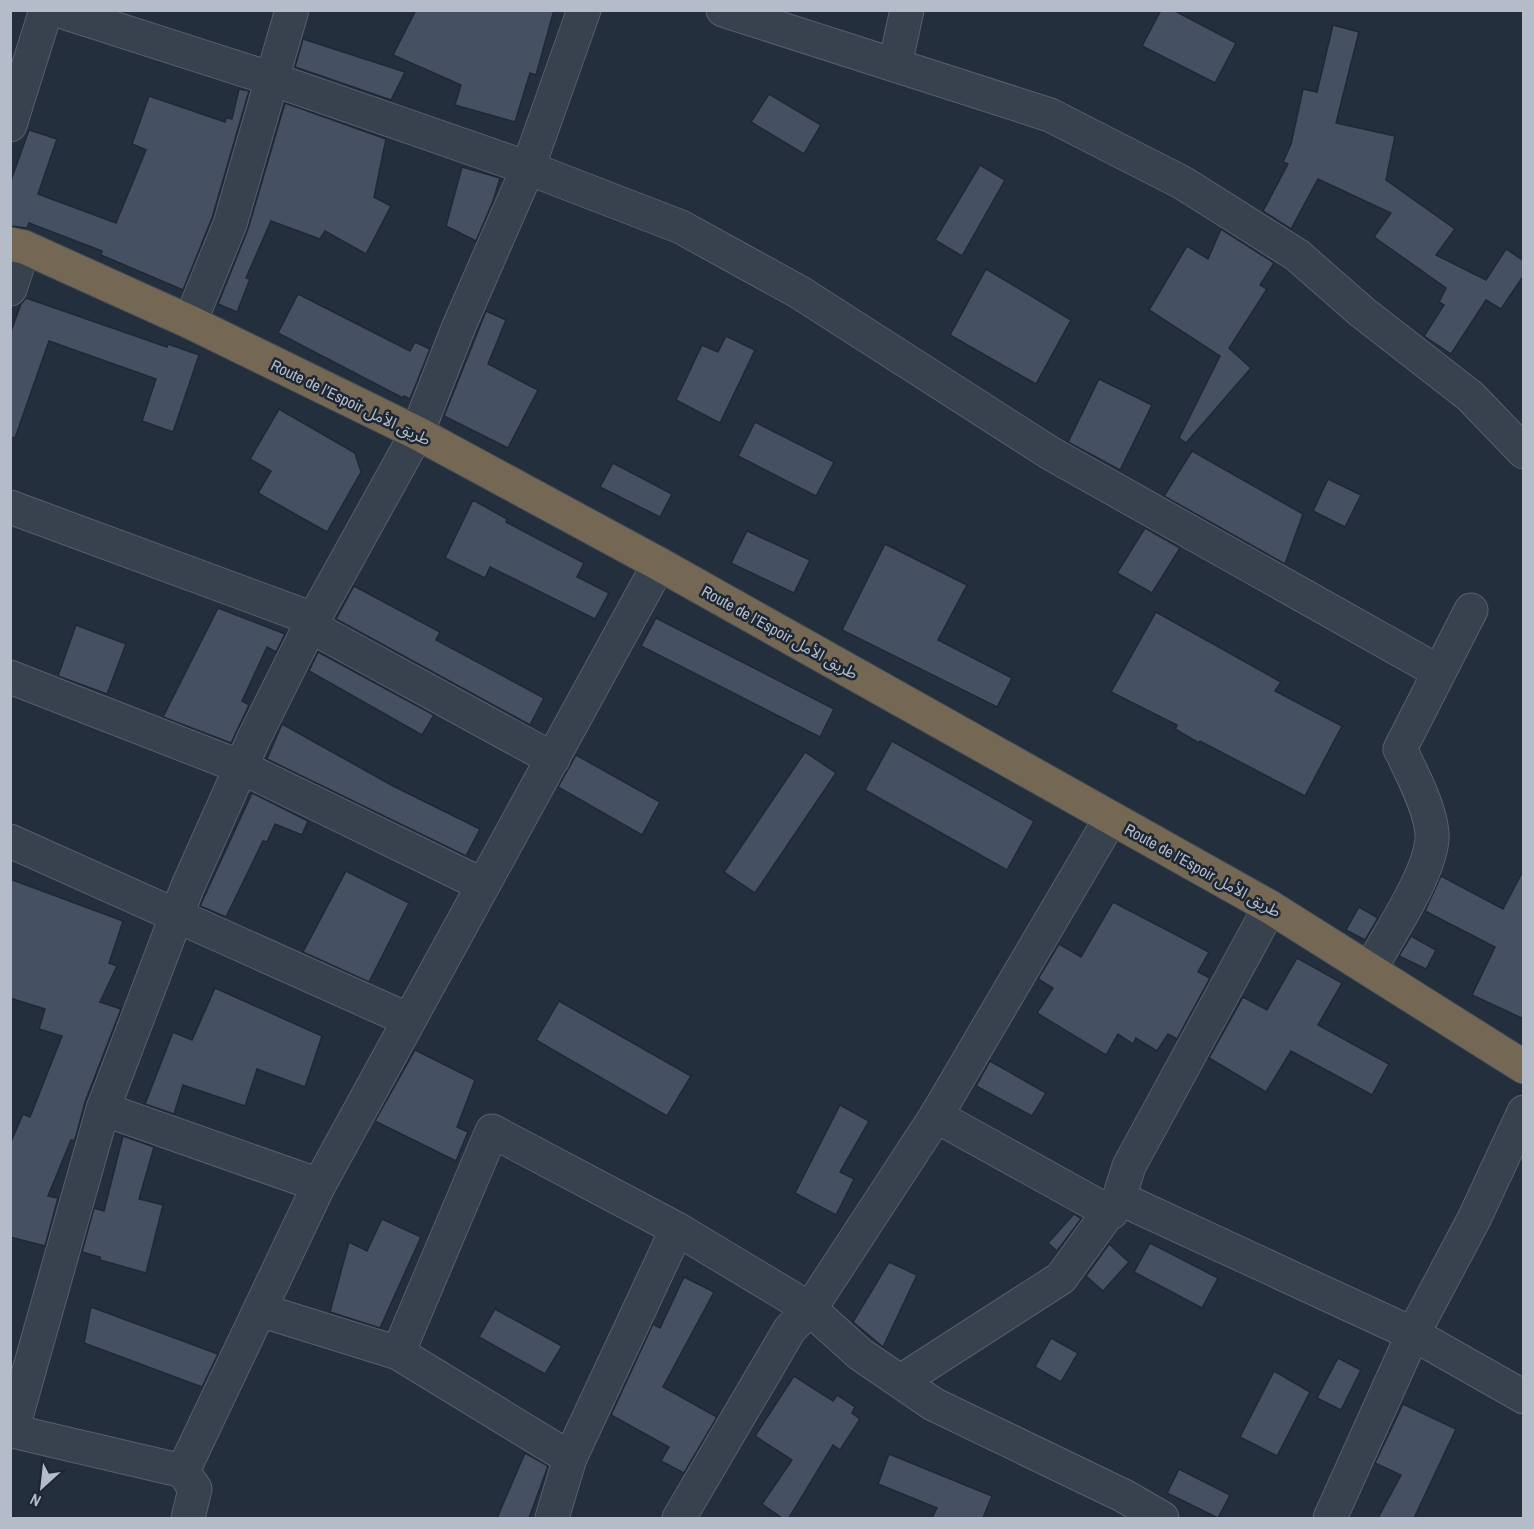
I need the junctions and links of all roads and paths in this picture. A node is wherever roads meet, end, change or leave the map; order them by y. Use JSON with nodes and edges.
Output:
{"nodes":[{"id":1,"x":46,"y":10,"type":"edge"},
{"id":2,"x":57,"y":10,"type":"edge"},
{"id":3,"x":292,"y":10,"type":"edge"},
{"id":4,"x":584,"y":10,"type":"edge"},
{"id":5,"x":723,"y":10,"type":"edge"},
{"id":6,"x":907,"y":10,"type":"edge"},
{"id":7,"x":895,"y":64,"type":"junction"},
{"id":8,"x":272,"y":79,"type":"junction"},
{"id":9,"x":10,"y":125,"type":"edge"},
{"id":10,"x":528,"y":168,"type":"junction"},
{"id":11,"x":17,"y":245,"type":"edge"},
{"id":12,"x":10,"y":289,"type":"edge"},
{"id":13,"x":190,"y":322,"type":"junction"},
{"id":14,"x":417,"y":433,"type":"junction"},
{"id":15,"x":1524,"y":452,"type":"edge"},
{"id":16,"x":10,"y":507,"type":"edge"},
{"id":17,"x":659,"y":564,"type":"junction"},
{"id":18,"x":1471,"y":610,"type":"dead end"},
{"id":19,"x":312,"y":622,"type":"junction"},
{"id":20,"x":1439,"y":672,"type":"junction"},
{"id":21,"x":10,"y":677,"type":"edge"},
{"id":22,"x":553,"y":759,"type":"junction"},
{"id":23,"x":240,"y":766,"type":"junction"},
{"id":24,"x":1111,"y":818,"type":"junction"},
{"id":25,"x":10,"y":841,"type":"edge"},
{"id":26,"x":483,"y":885,"type":"junction"},
{"id":27,"x":1270,"y":907,"type":"junction"},
{"id":28,"x":177,"y":917,"type":"junction"},
{"id":29,"x":1370,"y":970,"type":"junction"},
{"id":30,"x":409,"y":1020,"type":"junction"},
{"id":31,"x":1524,"y":1067,"type":"edge"},
{"id":32,"x":103,"y":1109,"type":"junction"},
{"id":33,"x":1524,"y":1112,"type":"edge"},
{"id":34,"x":936,"y":1116,"type":"junction"},
{"id":35,"x":319,"y":1185,"type":"junction"},
{"id":36,"x":1115,"y":1205,"type":"junction"},
{"id":37,"x":677,"y":1229,"type":"junction"},
{"id":38,"x":810,"y":1309,"type":"junction"},
{"id":39,"x":260,"y":1310,"type":"junction"},
{"id":40,"x":1413,"y":1334,"type":"junction"},
{"id":41,"x":398,"y":1353,"type":"junction"},
{"id":42,"x":901,"y":1381,"type":"junction"},
{"id":43,"x":1524,"y":1397,"type":"edge"},
{"id":44,"x":11,"y":1433,"type":"edge"},
{"id":45,"x":570,"y":1458,"type":"junction"},
{"id":46,"x":183,"y":1471,"type":"junction"},
{"id":47,"x":1155,"y":1517,"type":"edge"},
{"id":48,"x":188,"y":1518,"type":"edge"},
{"id":49,"x":552,"y":1518,"type":"edge"},
{"id":50,"x":679,"y":1518,"type":"edge"},
{"id":51,"x":1330,"y":1518,"type":"edge"}],
"edges":[{"from":1,"to":9,"type":"street"},
{"from":2,"to":8,"type":"street"},
{"from":3,"to":8,"type":"street"},
{"from":4,"to":10,"type":"street"},
{"from":5,"to":7,"type":"street"},
{"from":6,"to":7,"type":"street"},
{"from":7,"to":15,"type":"street"},
{"from":8,"to":10,"type":"street"},
{"from":8,"to":13,"type":"street"},
{"from":10,"to":14,"type":"street"},
{"from":10,"to":20,"type":"street"},
{"from":11,"to":12,"type":"street"},
{"from":11,"to":13,"type":"highway","name":"Route de l’Espoir طريق الأمل"},
{"from":13,"to":14,"type":"highway","name":"Route de l’Espoir طريق الأمل"},
{"from":14,"to":17,"type":"highway","name":"Route de l’Espoir طريق الأمل"},
{"from":14,"to":19,"type":"street"},
{"from":16,"to":19,"type":"street"},
{"from":17,"to":22,"type":"street"},
{"from":17,"to":24,"type":"highway","name":"Route de l’Espoir طريق الأمل"},
{"from":18,"to":20,"type":"street"},
{"from":19,"to":22,"type":"street"},
{"from":19,"to":23,"type":"street"},
{"from":20,"to":29,"type":"street"},
{"from":21,"to":23,"type":"street"},
{"from":22,"to":26,"type":"street"},
{"from":23,"to":26,"type":"street"},
{"from":23,"to":28,"type":"street"},
{"from":24,"to":27,"type":"highway","name":"Route de l’Espoir طريق الأمل"},
{"from":24,"to":34,"type":"street"},
{"from":25,"to":28,"type":"street"},
{"from":26,"to":30,"type":"street"},
{"from":27,"to":29,"type":"highway","name":"Route de l’Espoir طريق الأمل"},
{"from":27,"to":36,"type":"street"},
{"from":28,"to":30,"type":"street"},
{"from":28,"to":32,"type":"street"},
{"from":29,"to":31,"type":"highway","name":"Route de l’Espoir طريق الأمل"},
{"from":30,"to":35,"type":"street"},
{"from":32,"to":35,"type":"street"},
{"from":32,"to":44,"type":"street"},
{"from":33,"to":40,"type":"street"},
{"from":34,"to":36,"type":"street"},
{"from":34,"to":38,"type":"street"},
{"from":35,"to":39,"type":"street"},
{"from":36,"to":40,"type":"street"},
{"from":36,"to":42,"type":"street"},
{"from":37,"to":38,"type":"street"},
{"from":37,"to":41,"type":"street"},
{"from":37,"to":45,"type":"street"},
{"from":38,"to":42,"type":"street"},
{"from":38,"to":50,"type":"street"},
{"from":39,"to":41,"type":"street"},
{"from":39,"to":46,"type":"street"},
{"from":40,"to":43,"type":"street"},
{"from":40,"to":51,"type":"street"},
{"from":41,"to":45,"type":"street"},
{"from":42,"to":47,"type":"street"},
{"from":44,"to":46,"type":"street"},
{"from":45,"to":49,"type":"street"},
{"from":46,"to":48,"type":"street"}]}
